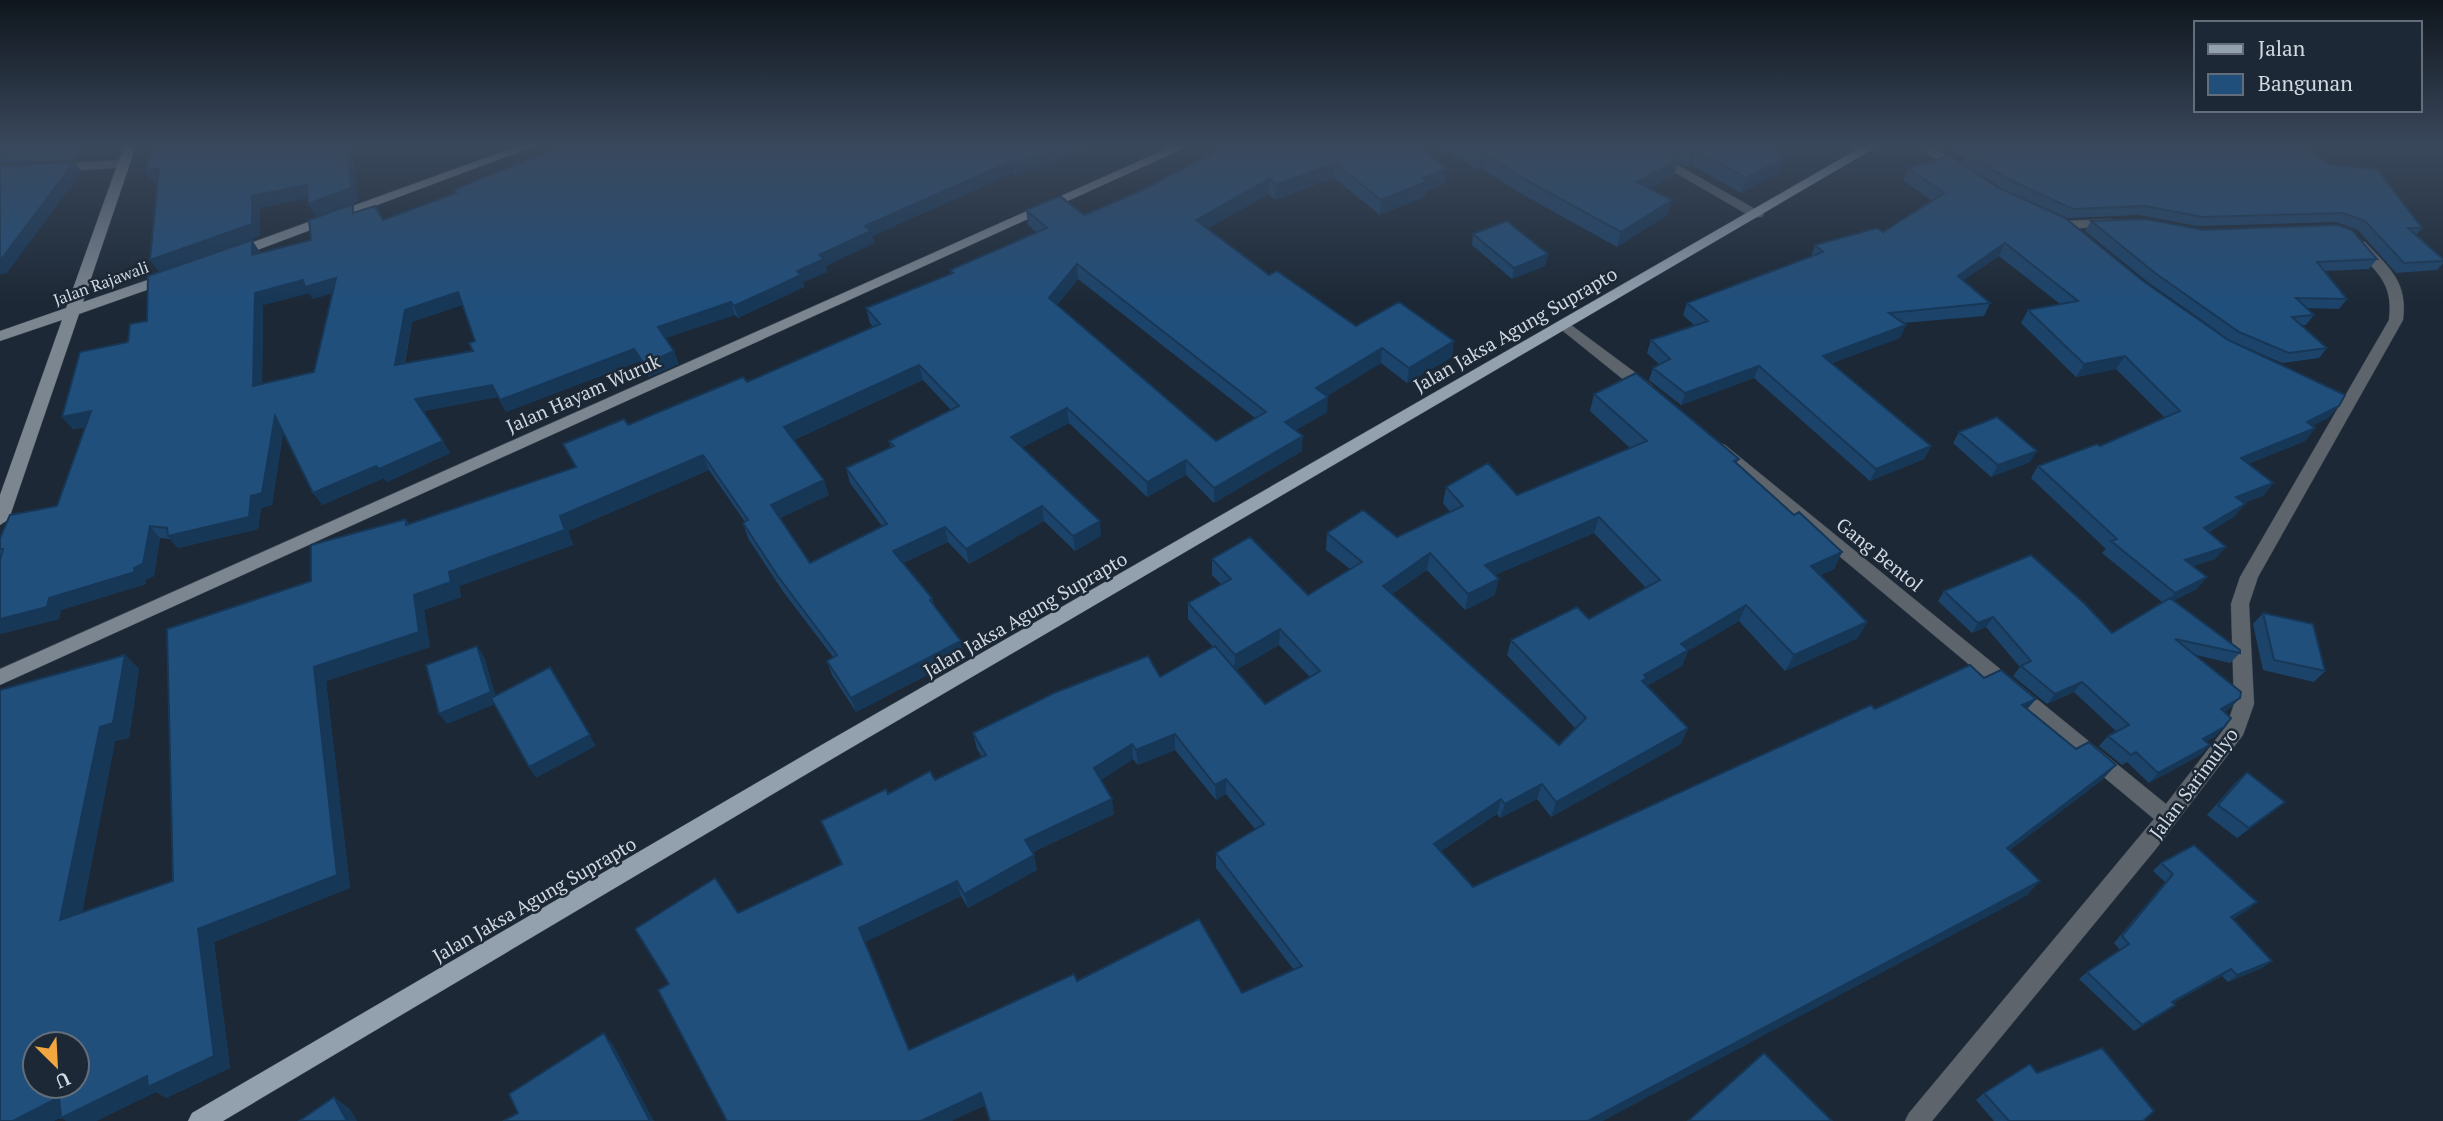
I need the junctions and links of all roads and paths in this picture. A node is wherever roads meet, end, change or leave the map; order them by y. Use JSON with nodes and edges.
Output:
{"nodes":[{"id":1,"x":112,"y":198,"type":"edge"},
{"id":2,"x":385,"y":198,"type":"edge"},
{"id":3,"x":1066,"y":198,"type":"edge"},
{"id":4,"x":1729,"y":198,"type":"edge"},
{"id":5,"x":1784,"y":198,"type":"edge"},
{"id":6,"x":1757,"y":214,"type":"junction"},
{"id":7,"x":2127,"y":221,"type":"edge"},
{"id":8,"x":2351,"y":235,"type":"edge"},
{"id":9,"x":2084,"y":241,"type":"edge"},
{"id":10,"x":219,"y":259,"type":"edge"},
{"id":11,"x":180,"y":274,"type":"edge"},
{"id":12,"x":74,"y":312,"type":"junction"},
{"id":13,"x":1563,"y":324,"type":"junction"},
{"id":14,"x":0,"y":336,"type":"edge"},
{"id":15,"x":1662,"y":402,"type":"edge"},
{"id":16,"x":1705,"y":437,"type":"edge"},
{"id":17,"x":0,"y":519,"type":"edge"},
{"id":18,"x":0,"y":677,"type":"edge"},
{"id":19,"x":2168,"y":818,"type":"junction"},
{"id":20,"x":200,"y":1121,"type":"edge"},
{"id":21,"x":1917,"y":1121,"type":"edge"}],
"edges":[{"from":1,"to":12,"type":"street"},
{"from":2,"to":10,"type":"street"},
{"from":3,"to":18,"type":"street","name":"Jalan Hayam Wuruk"},
{"from":4,"to":6,"type":"street"},
{"from":5,"to":6,"type":"main road","name":"Jalan Jaksa Agung Suprapto"},
{"from":6,"to":13,"type":"main road","name":"Jalan Jaksa Agung Suprapto"},
{"from":7,"to":9,"type":"street"},
{"from":8,"to":19,"type":"street","name":"Jalan Sarimulyo"},
{"from":11,"to":12,"type":"street","name":"Jalan Rajawali"},
{"from":12,"to":14,"type":"street","name":"Jalan Rajawali"},
{"from":12,"to":17,"type":"street"},
{"from":13,"to":15,"type":"street"},
{"from":13,"to":20,"type":"main road","name":"Jalan Jaksa Agung Suprapto"},
{"from":16,"to":19,"type":"street","name":"Gang Bentol"},
{"from":19,"to":21,"type":"street","name":"Jalan Sarimulyo"}]}
